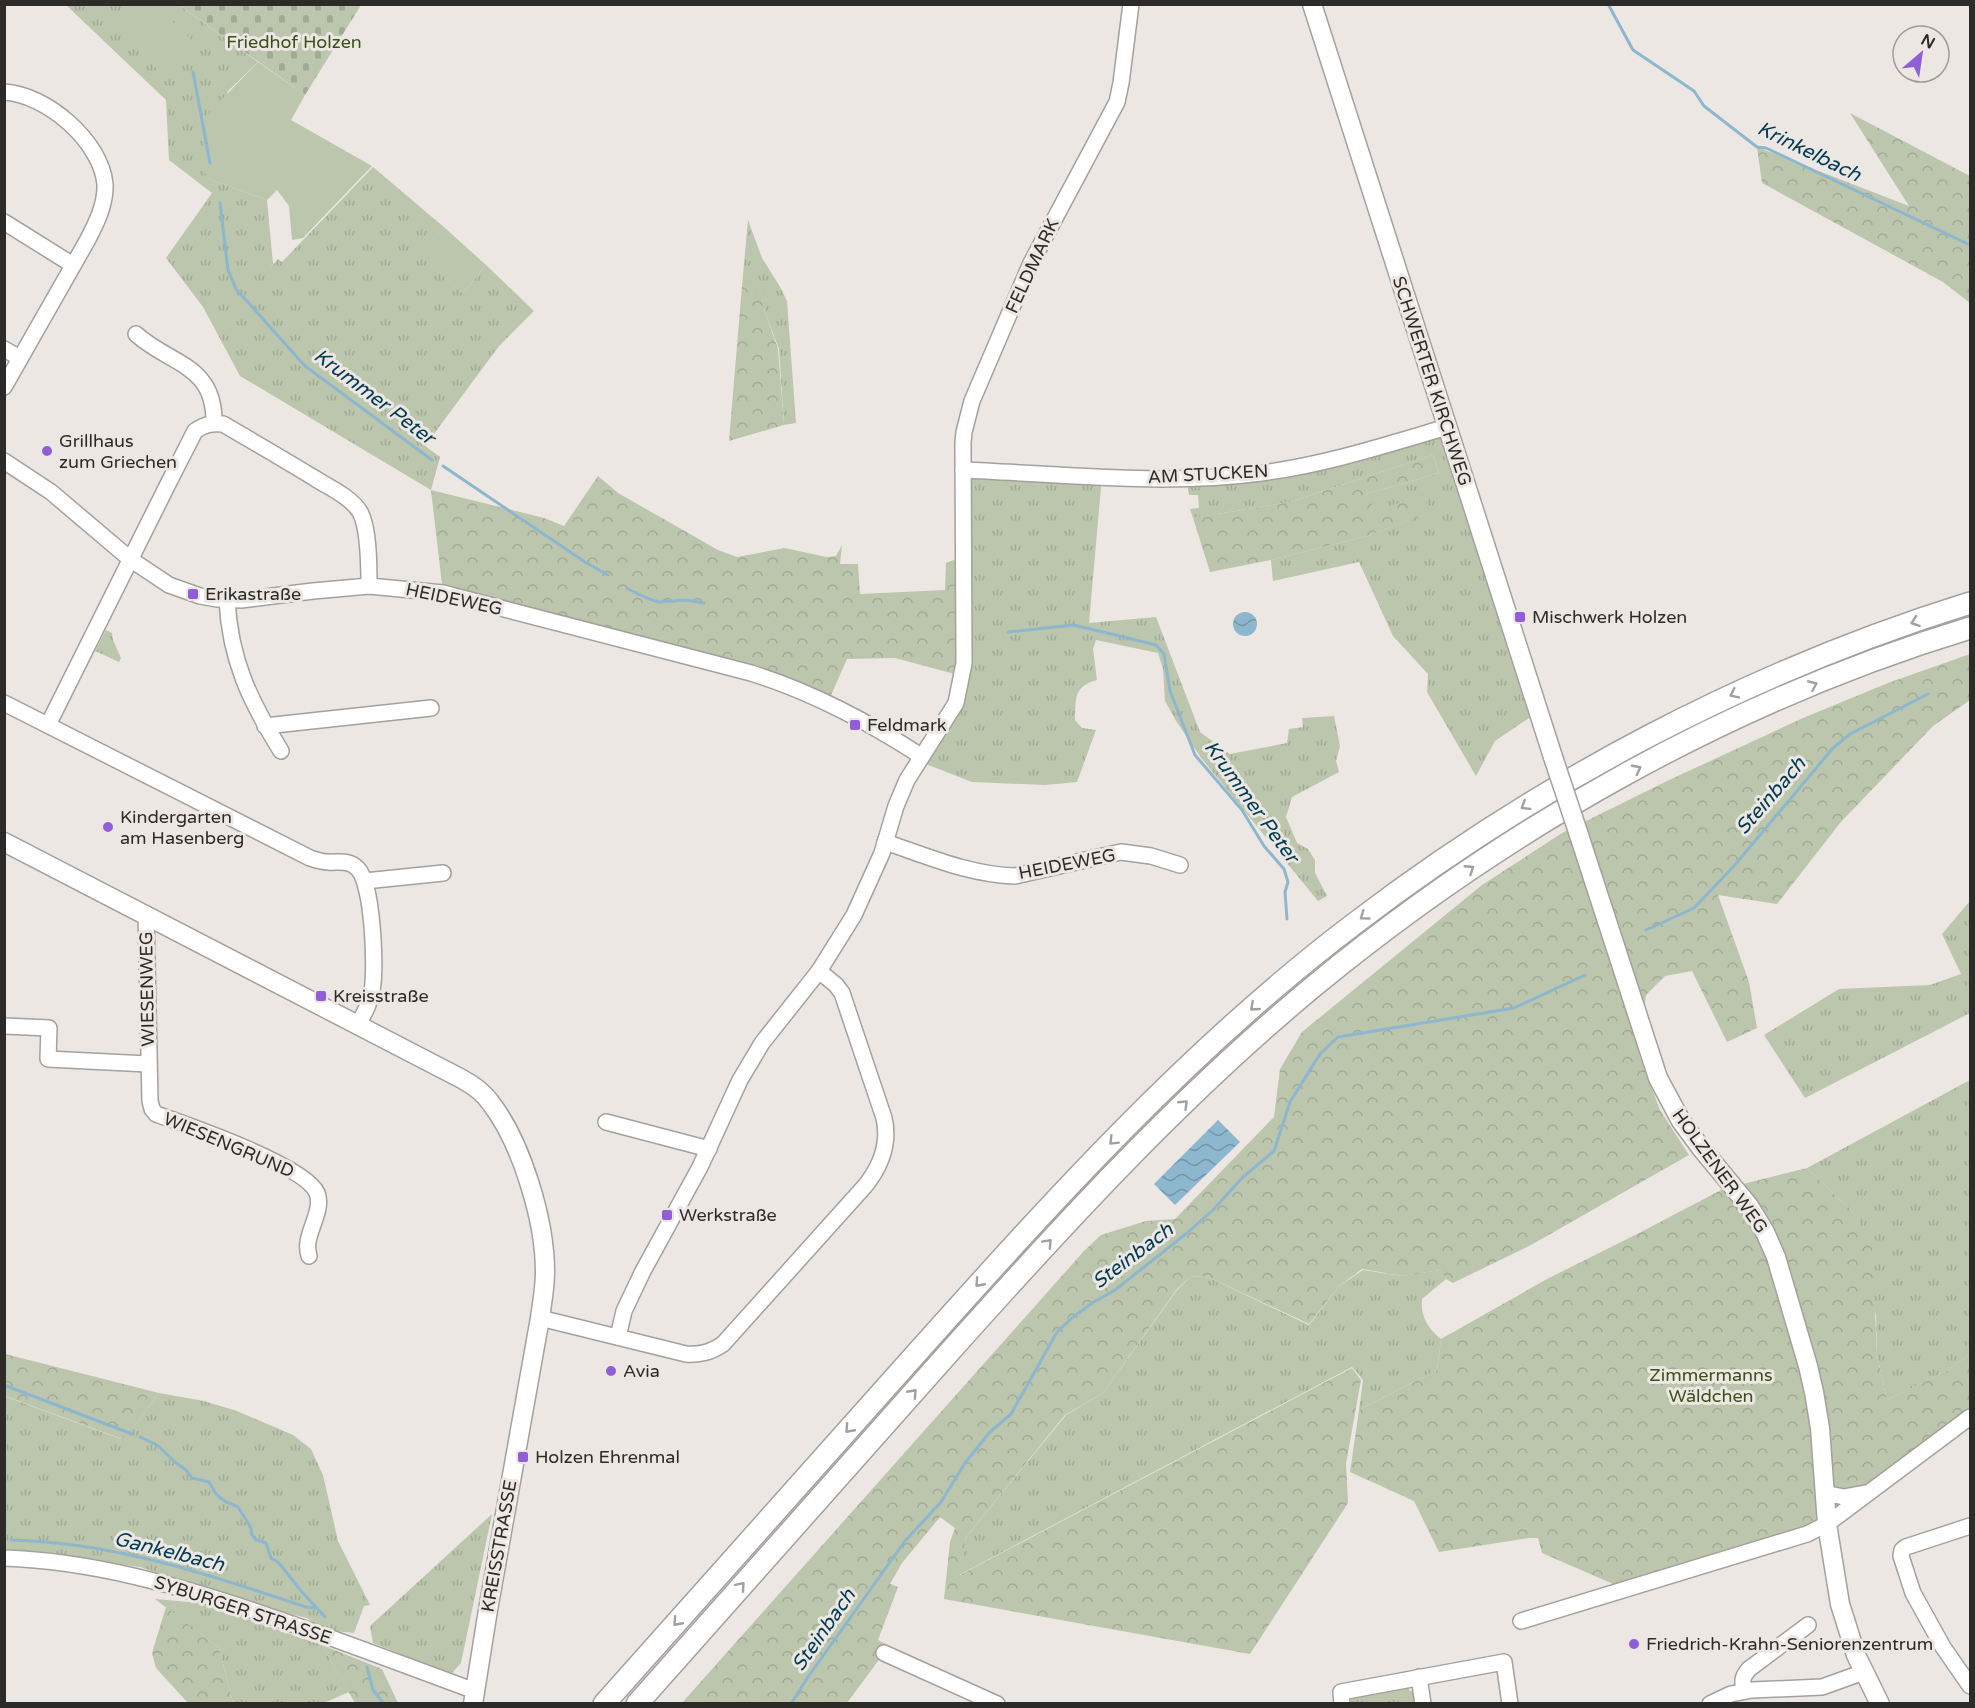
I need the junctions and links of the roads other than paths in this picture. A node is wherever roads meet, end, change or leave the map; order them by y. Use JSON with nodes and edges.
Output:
{"nodes":[{"id":1,"x":1131,"y":4,"type":"edge"},
{"id":2,"x":1312,"y":4,"type":"edge"},
{"id":3,"x":4,"y":92,"type":"edge"},
{"id":4,"x":4,"y":222,"type":"edge"},
{"id":5,"x":73,"y":265,"type":"junction"},
{"id":6,"x":136,"y":334,"type":"dead end"},
{"id":7,"x":4,"y":349,"type":"edge"},
{"id":8,"x":20,"y":358,"type":"junction"},
{"id":9,"x":4,"y":387,"type":"edge"},
{"id":10,"x":213,"y":423,"type":"junction"},
{"id":11,"x":1447,"y":427,"type":"junction"},
{"id":12,"x":4,"y":460,"type":"edge"},
{"id":13,"x":963,"y":470,"type":"junction"},
{"id":14,"x":130,"y":560,"type":"junction"},
{"id":15,"x":369,"y":586,"type":"junction"},
{"id":16,"x":227,"y":600,"type":"junction"},
{"id":17,"x":1971,"y":603,"type":"edge"},
{"id":18,"x":1971,"y":628,"type":"edge"},
{"id":19,"x":4,"y":703,"type":"edge"},
{"id":20,"x":432,"y":708,"type":"dead end"},
{"id":21,"x":48,"y":725,"type":"junction"},
{"id":22,"x":265,"y":726,"type":"junction"},
{"id":23,"x":281,"y":751,"type":"dead end"},
{"id":24,"x":921,"y":756,"type":"junction"},
{"id":25,"x":1553,"y":757,"type":"joint"},
{"id":26,"x":4,"y":842,"type":"edge"},
{"id":27,"x":885,"y":842,"type":"junction"},
{"id":28,"x":1180,"y":866,"type":"dead end"},
{"id":29,"x":443,"y":873,"type":"dead end"},
{"id":30,"x":365,"y":881,"type":"junction"},
{"id":31,"x":146,"y":914,"type":"junction"},
{"id":32,"x":819,"y":971,"type":"junction"},
{"id":33,"x":358,"y":1025,"type":"junction"},
{"id":34,"x":4,"y":1026,"type":"edge"},
{"id":35,"x":148,"y":1064,"type":"junction"},
{"id":36,"x":606,"y":1122,"type":"dead end"},
{"id":37,"x":709,"y":1149,"type":"junction"},
{"id":38,"x":309,"y":1256,"type":"dead end"},
{"id":39,"x":540,"y":1318,"type":"junction"},
{"id":40,"x":618,"y":1337,"type":"junction"},
{"id":41,"x":1971,"y":1417,"type":"edge"},
{"id":42,"x":1868,"y":1492,"type":"junction"},
{"id":43,"x":1824,"y":1493,"type":"junction"},
{"id":44,"x":1827,"y":1524,"type":"junction"},
{"id":45,"x":1971,"y":1526,"type":"edge"},
{"id":46,"x":4,"y":1558,"type":"edge"},
{"id":47,"x":1521,"y":1621,"type":"dead end"},
{"id":48,"x":1808,"y":1625,"type":"dead end"},
{"id":49,"x":884,"y":1653,"type":"dead end"},
{"id":50,"x":1864,"y":1672,"type":"junction"},
{"id":51,"x":1419,"y":1677,"type":"junction"},
{"id":52,"x":1971,"y":1686,"type":"edge"},
{"id":53,"x":1744,"y":1691,"type":"junction"},
{"id":54,"x":473,"y":1697,"type":"edge"},
{"id":55,"x":604,"y":1704,"type":"edge"},
{"id":56,"x":637,"y":1704,"type":"edge"},
{"id":57,"x":997,"y":1704,"type":"edge"},
{"id":58,"x":1342,"y":1704,"type":"edge"},
{"id":59,"x":1423,"y":1704,"type":"edge"},
{"id":60,"x":1510,"y":1704,"type":"edge"},
{"id":61,"x":1710,"y":1704,"type":"edge"},
{"id":62,"x":1880,"y":1704,"type":"edge"}],
"edges":[{"from":1,"to":13,"type":"street","name":"FELDMARK"},
{"from":2,"to":11,"type":"main road","name":"SCHWERTER KIRCHWEG"},
{"from":3,"to":5,"type":"street"},
{"from":4,"to":5,"type":"street"},
{"from":5,"to":8,"type":"street"},
{"from":6,"to":10,"type":"street"},
{"from":7,"to":8,"type":"street"},
{"from":8,"to":9,"type":"street"},
{"from":10,"to":14,"type":"street"},
{"from":10,"to":15,"type":"street"},
{"from":11,"to":13,"type":"street","name":"AM STUCKEN"},
{"from":11,"to":25,"type":"main road","name":"SCHWERTER KIRCHWEG"},
{"from":12,"to":14,"type":"street","name":"HEIDEWEG"},
{"from":13,"to":24,"type":"street","name":"FELDMARK"},
{"from":14,"to":16,"type":"street","name":"HEIDEWEG"},
{"from":14,"to":21,"type":"street"},
{"from":15,"to":16,"type":"street","name":"HEIDEWEG"},
{"from":15,"to":24,"type":"street","name":"HEIDEWEG"},
{"from":16,"to":22,"type":"street"},
{"from":17,"to":55,"type":"highway","one_way":true},
{"from":56,"to":18,"type":"highway","one_way":true},
{"from":19,"to":21,"type":"street"},
{"from":20,"to":22,"type":"street"},
{"from":21,"to":30,"type":"street"},
{"from":22,"to":23,"type":"street"},
{"from":24,"to":27,"type":"street","name":"FELDMARK"},
{"from":25,"to":43,"type":"main road","name":"HOLZENER WEG","bridge":true},
{"from":26,"to":31,"type":"main road","name":"KREISSTRASSE"},
{"from":27,"to":28,"type":"street","name":"HEIDEWEG"},
{"from":27,"to":32,"type":"street","name":"FELDMARK"},
{"from":29,"to":30,"type":"street"},
{"from":30,"to":33,"type":"street"},
{"from":31,"to":33,"type":"main road","name":"KREISSTRASSE"},
{"from":31,"to":35,"type":"street","name":"WIESENWEG"},
{"from":32,"to":37,"type":"street","name":"FELDMARK"},
{"from":32,"to":40,"type":"street"},
{"from":33,"to":39,"type":"main road","name":"KREISSTRASSE"},
{"from":34,"to":35,"type":"street"},
{"from":35,"to":38,"type":"street","name":"WIESENGRUND"},
{"from":36,"to":37,"type":"street"},
{"from":37,"to":40,"type":"street","name":"FELDMARK"},
{"from":39,"to":40,"type":"street"},
{"from":39,"to":54,"type":"main road","name":"KREISSTRASSE"},
{"from":41,"to":42,"type":"street"},
{"from":42,"to":43,"type":"street"},
{"from":42,"to":44,"type":"street"},
{"from":43,"to":44,"type":"main road","name":"HOLZENER WEG"},
{"from":44,"to":47,"type":"street"},
{"from":44,"to":50,"type":"main road","name":"HOLZENER WEG"},
{"from":45,"to":52,"type":"street"},
{"from":46,"to":54,"type":"street","name":"SYBURGER STRASSE"},
{"from":48,"to":53,"type":"street"},
{"from":49,"to":57,"type":"street"},
{"from":50,"to":53,"type":"street"},
{"from":50,"to":62,"type":"main road","name":"HOLZENER WEG"},
{"from":51,"to":58,"type":"street"},
{"from":51,"to":59,"type":"street"},
{"from":51,"to":60,"type":"street"},
{"from":53,"to":61,"type":"street"}]}
